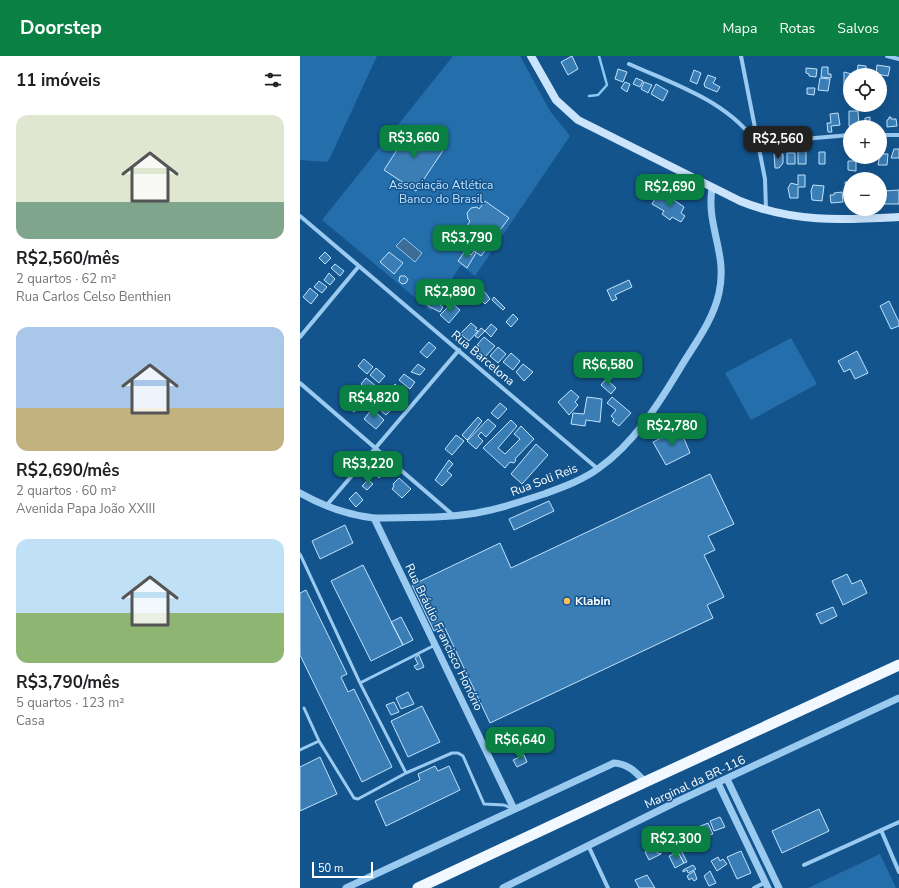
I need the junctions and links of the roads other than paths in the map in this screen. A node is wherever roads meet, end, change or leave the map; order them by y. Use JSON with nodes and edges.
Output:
{"nodes":[{"id":1,"x":531,"y":56,"type":"edge"},
{"id":2,"x":742,"y":56,"type":"edge"},
{"id":3,"x":887,"y":56,"type":"edge"},
{"id":4,"x":899,"y":59,"type":"edge"},
{"id":5,"x":629,"y":64,"type":"dead end"},
{"id":6,"x":887,"y":135,"type":"edge"},
{"id":7,"x":843,"y":136,"type":"edge"},
{"id":8,"x":899,"y":136,"type":"edge"},
{"id":9,"x":760,"y":148,"type":"junction"},
{"id":10,"x":712,"y":188,"type":"junction"},
{"id":11,"x":766,"y":211,"type":"junction"},
{"id":12,"x":300,"y":216,"type":"edge"},
{"id":13,"x":899,"y":218,"type":"edge"},
{"id":14,"x":359,"y":266,"type":"junction"},
{"id":15,"x":300,"y":337,"type":"edge"},
{"id":16,"x":459,"y":350,"type":"junction"},
{"id":17,"x":300,"y":383,"type":"edge"},
{"id":18,"x":375,"y":448,"type":"junction"},
{"id":19,"x":598,"y":469,"type":"junction"},
{"id":20,"x":300,"y":492,"type":"edge"},
{"id":21,"x":326,"y":506,"type":"junction"},
{"id":22,"x":453,"y":516,"type":"junction"},
{"id":23,"x":374,"y":518,"type":"junction"},
{"id":24,"x":300,"y":554,"type":"edge"},
{"id":25,"x":435,"y":645,"type":"junction"},
{"id":26,"x":899,"y":665,"type":"edge"},
{"id":27,"x":360,"y":683,"type":"junction"},
{"id":28,"x":899,"y":698,"type":"edge"},
{"id":29,"x":304,"y":708,"type":"dead end"},
{"id":30,"x":319,"y":740,"type":"junction"},
{"id":31,"x":300,"y":750,"type":"edge"},
{"id":32,"x":406,"y":773,"type":"junction"},
{"id":33,"x":727,"y":779,"type":"junction"},
{"id":34,"x":645,"y":782,"type":"junction"},
{"id":35,"x":718,"y":783,"type":"junction"},
{"id":36,"x":514,"y":809,"type":"junction"},
{"id":37,"x":899,"y":822,"type":"edge"},
{"id":38,"x":880,"y":830,"type":"junction"},
{"id":39,"x":588,"y":845,"type":"junction"},
{"id":40,"x":804,"y":865,"type":"dead end"},
{"id":41,"x":899,"y":872,"type":"edge"},
{"id":42,"x":767,"y":885,"type":"edge"},
{"id":43,"x":346,"y":888,"type":"edge"},
{"id":44,"x":418,"y":888,"type":"edge"},
{"id":45,"x":503,"y":888,"type":"edge"},
{"id":46,"x":608,"y":888,"type":"edge"},
{"id":47,"x":754,"y":888,"type":"edge"},
{"id":48,"x":779,"y":888,"type":"edge"}],
"edges":[{"from":1,"to":10,"type":"main road"},
{"from":2,"to":9,"type":"street"},
{"from":3,"to":4,"type":"street"},
{"from":5,"to":9,"type":"street"},
{"from":6,"to":8,"type":"street"},
{"from":7,"to":9,"type":"street"},
{"from":9,"to":11,"type":"street"},
{"from":10,"to":11,"type":"main road"},
{"from":10,"to":19,"type":"street","name":"Rua Soli Reis"},
{"from":11,"to":13,"type":"main road"},
{"from":12,"to":14,"type":"street","name":"Rua Barcelona"},
{"from":14,"to":15,"type":"street"},
{"from":14,"to":16,"type":"street","name":"Rua Barcelona"},
{"from":16,"to":18,"type":"street"},
{"from":16,"to":19,"type":"street","name":"Rua Barcelona"},
{"from":17,"to":18,"type":"street"},
{"from":18,"to":21,"type":"street"},
{"from":18,"to":22,"type":"street"},
{"from":19,"to":22,"type":"street","name":"Rua Soli Reis"},
{"from":20,"to":21,"type":"street","name":"Rua Soli Reis"},
{"from":21,"to":23,"type":"street","name":"Rua Soli Reis"},
{"from":22,"to":23,"type":"street","name":"Rua Soli Reis"},
{"from":23,"to":25,"type":"street","name":"Rua Bráulio Francisco Honório"},
{"from":24,"to":27,"type":"lane"},
{"from":25,"to":27,"type":"lane"},
{"from":25,"to":36,"type":"street","name":"Rua Bráulio Francisco Honório"},
{"from":26,"to":34,"type":"highway"},
{"from":27,"to":32,"type":"lane"},
{"from":28,"to":33,"type":"street","name":"Marginal da BR-116"},
{"from":29,"to":30,"type":"lane"},
{"from":30,"to":31,"type":"lane"},
{"from":30,"to":32,"type":"lane"},
{"from":32,"to":36,"type":"lane"},
{"from":33,"to":35,"type":"street","name":"Marginal da BR-116"},
{"from":33,"to":48,"type":"street"},
{"from":34,"to":36,"type":"street","name":"Marginal da BR-116"},
{"from":34,"to":44,"type":"highway"},
{"from":35,"to":39,"type":"street","name":"Marginal da BR-116"},
{"from":35,"to":42,"type":"street"},
{"from":36,"to":43,"type":"street","name":"Marginal da BR-116"},
{"from":37,"to":38,"type":"street"},
{"from":38,"to":40,"type":"street"},
{"from":38,"to":41,"type":"street"},
{"from":39,"to":45,"type":"street","name":"Marginal da BR-116"},
{"from":39,"to":46,"type":"street"},
{"from":42,"to":47,"type":"street"}]}
